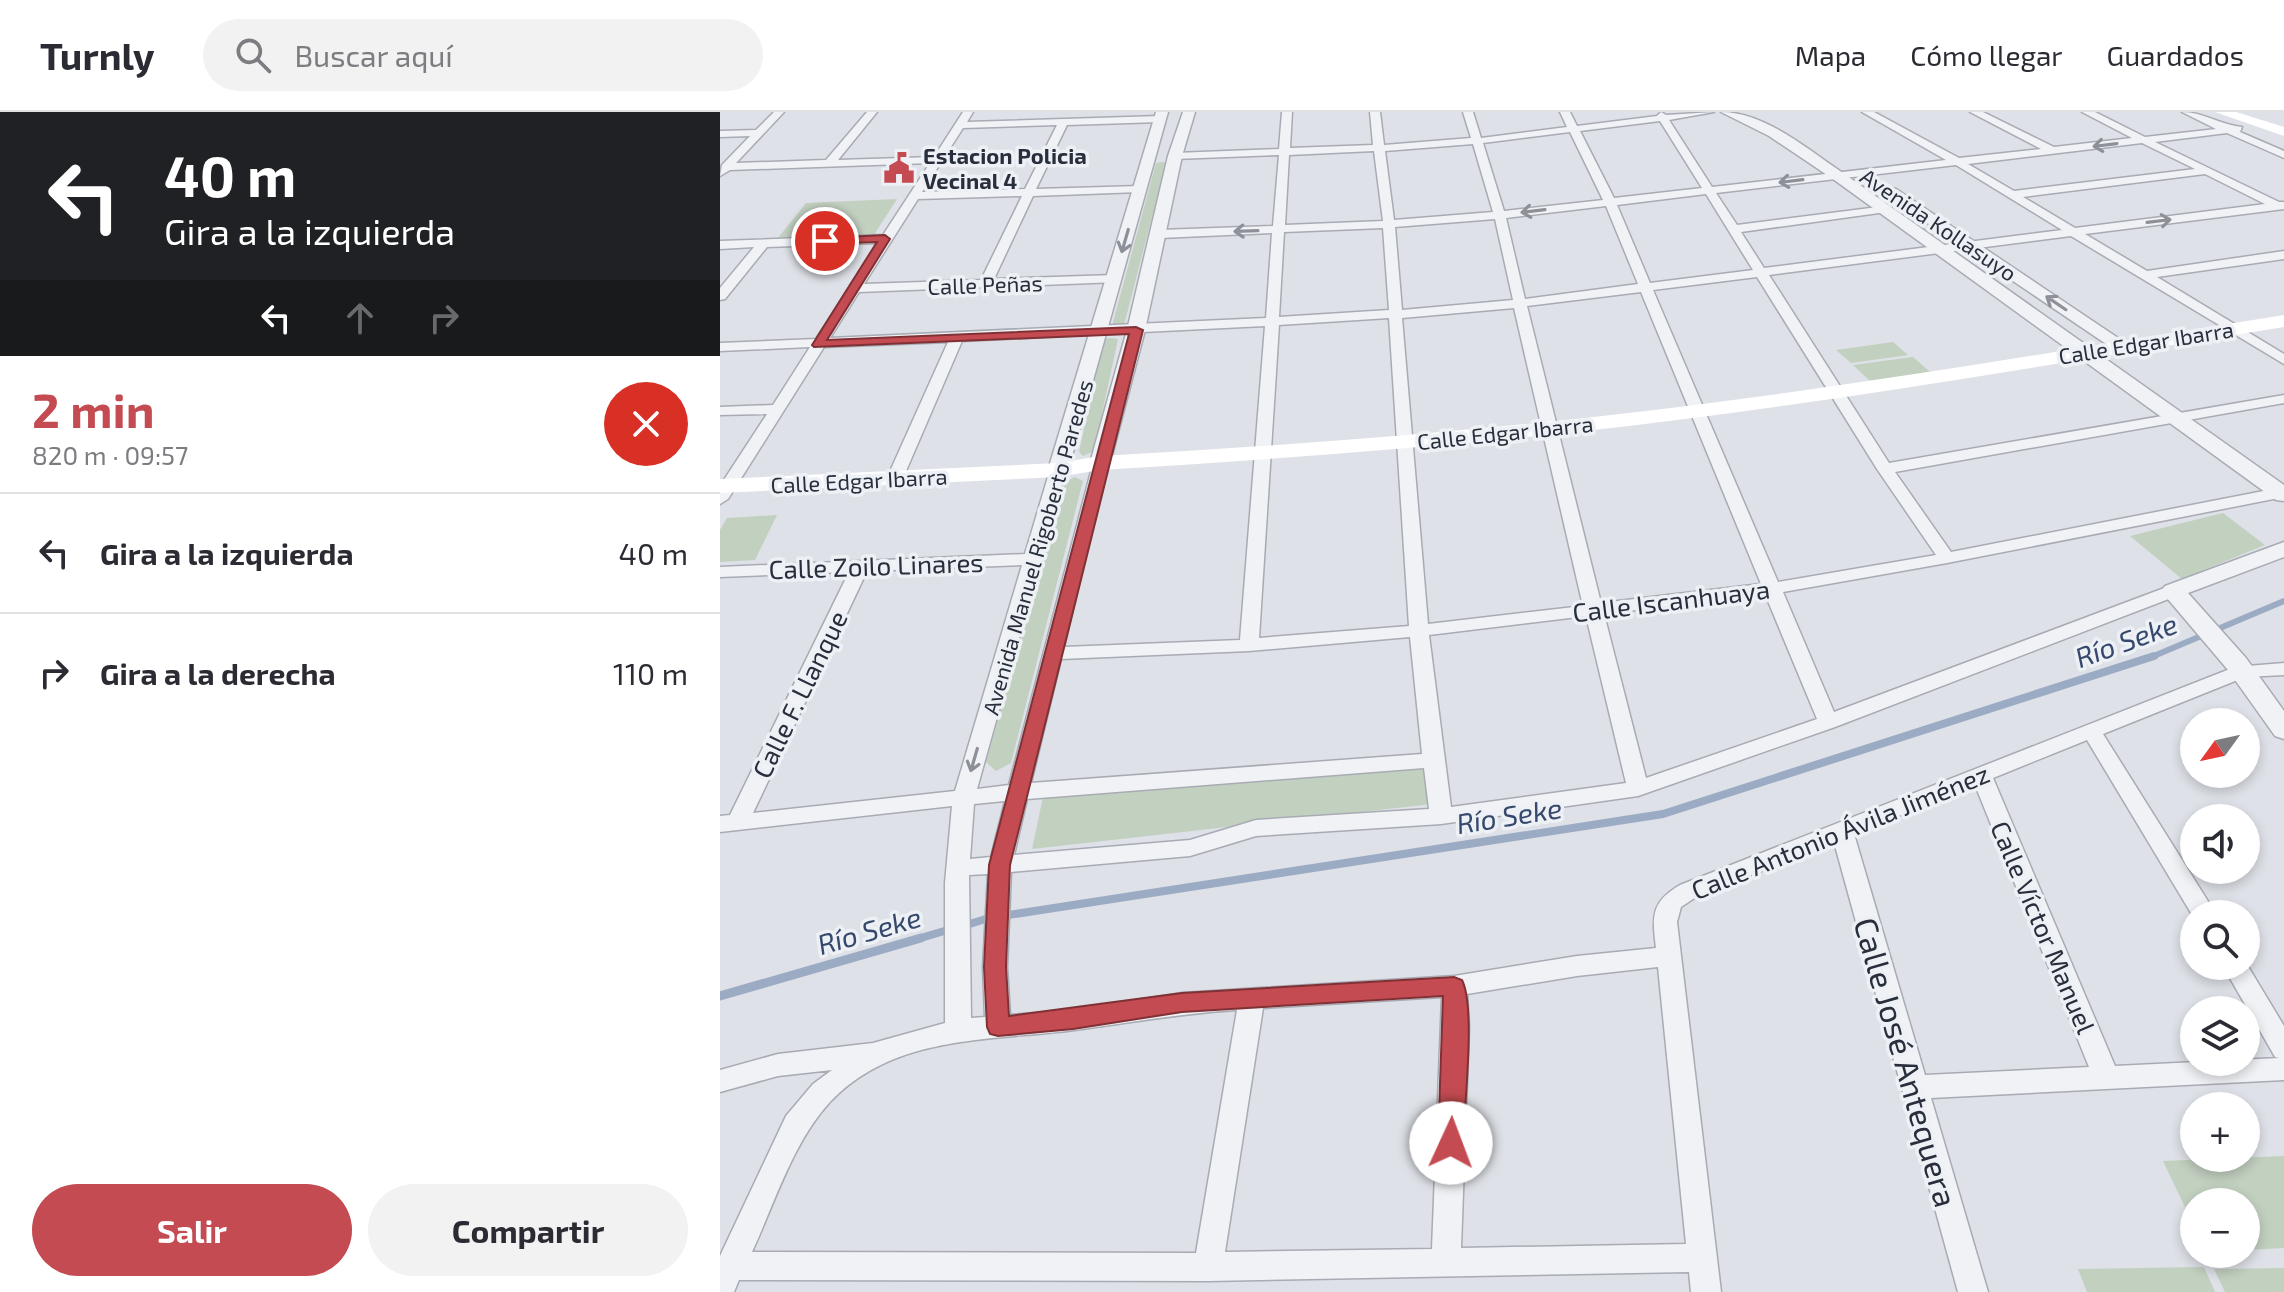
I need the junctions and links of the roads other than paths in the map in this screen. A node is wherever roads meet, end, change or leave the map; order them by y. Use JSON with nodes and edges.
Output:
{"nodes":[{"id":1,"x":779,"y":112,"type":"edge"},
{"id":2,"x":872,"y":112,"type":"edge"},
{"id":3,"x":968,"y":112,"type":"edge"},
{"id":4,"x":1189,"y":112,"type":"edge"},
{"id":5,"x":1287,"y":112,"type":"edge"},
{"id":6,"x":1375,"y":112,"type":"edge"},
{"id":7,"x":1468,"y":112,"type":"edge"},
{"id":8,"x":1565,"y":112,"type":"edge"},
{"id":9,"x":1681,"y":112,"type":"edge"},
{"id":10,"x":1709,"y":112,"type":"edge"},
{"id":11,"x":1727,"y":112,"type":"edge"},
{"id":12,"x":1751,"y":112,"type":"edge"},
{"id":13,"x":1867,"y":112,"type":"edge"},
{"id":14,"x":1975,"y":112,"type":"edge"},
{"id":15,"x":2087,"y":112,"type":"edge"},
{"id":16,"x":2187,"y":112,"type":"edge"},
{"id":17,"x":2200,"y":112,"type":"edge"},
{"id":18,"x":2222,"y":112,"type":"edge"},
{"id":19,"x":2254,"y":112,"type":"edge"},
{"id":20,"x":1161,"y":116,"type":"edge"},
{"id":21,"x":1662,"y":117,"type":"junction"},
{"id":22,"x":2284,"y":121,"type":"edge"},
{"id":23,"x":1063,"y":122,"type":"junction"},
{"id":24,"x":960,"y":125,"type":"junction"},
{"id":25,"x":1575,"y":128,"type":"junction"},
{"id":26,"x":2233,"y":130,"type":"junction"},
{"id":27,"x":2284,"y":132,"type":"edge"},
{"id":28,"x":759,"y":133,"type":"junction"},
{"id":29,"x":720,"y":134,"type":"edge"},
{"id":30,"x":1478,"y":139,"type":"junction"},
{"id":31,"x":2146,"y":141,"type":"junction"},
{"id":32,"x":1378,"y":146,"type":"junction"},
{"id":33,"x":2284,"y":149,"type":"edge"},
{"id":34,"x":1284,"y":151,"type":"junction"},
{"id":35,"x":2054,"y":152,"type":"junction"},
{"id":36,"x":2284,"y":155,"type":"edge"},
{"id":37,"x":1175,"y":156,"type":"junction"},
{"id":38,"x":1149,"y":157,"type":"junction"},
{"id":39,"x":935,"y":160,"type":"junction"},
{"id":40,"x":1958,"y":162,"type":"junction"},
{"id":41,"x":830,"y":163,"type":"junction"},
{"id":42,"x":723,"y":170,"type":"edge"},
{"id":43,"x":2207,"y":171,"type":"junction"},
{"id":44,"x":1862,"y":173,"type":"junction"},
{"id":45,"x":1838,"y":176,"type":"junction"},
{"id":46,"x":1140,"y":189,"type":"junction"},
{"id":47,"x":1710,"y":191,"type":"junction"},
{"id":48,"x":1027,"y":193,"type":"junction"},
{"id":49,"x":2011,"y":195,"type":"junction"},
{"id":50,"x":914,"y":196,"type":"junction"},
{"id":51,"x":1610,"y":202,"type":"junction"},
{"id":52,"x":2282,"y":207,"type":"edge"},
{"id":53,"x":1886,"y":209,"type":"junction"},
{"id":54,"x":1500,"y":215,"type":"junction"},
{"id":55,"x":1389,"y":224,"type":"junction"},
{"id":56,"x":1280,"y":229,"type":"junction"},
{"id":57,"x":1734,"y":229,"type":"junction"},
{"id":58,"x":2073,"y":232,"type":"junction"},
{"id":59,"x":1160,"y":234,"type":"junction"},
{"id":60,"x":885,"y":239,"type":"junction"},
{"id":61,"x":764,"y":243,"type":"junction"},
{"id":62,"x":720,"y":245,"type":"edge"},
{"id":63,"x":1970,"y":245,"type":"junction"},
{"id":64,"x":1943,"y":251,"type":"junction"},
{"id":65,"x":2284,"y":255,"type":"edge"},
{"id":66,"x":1760,"y":275,"type":"junction"},
{"id":67,"x":2146,"y":275,"type":"junction"},
{"id":68,"x":1114,"y":279,"type":"junction"},
{"id":69,"x":985,"y":284,"type":"junction"},
{"id":70,"x":856,"y":288,"type":"junction"},
{"id":71,"x":1646,"y":288,"type":"junction"},
{"id":72,"x":720,"y":296,"type":"edge"},
{"id":73,"x":1520,"y":305,"type":"junction"},
{"id":74,"x":1394,"y":315,"type":"junction"},
{"id":75,"x":2284,"y":321,"type":"edge"},
{"id":76,"x":1273,"y":322,"type":"junction"},
{"id":77,"x":2233,"y":329,"type":"junction"},
{"id":78,"x":1136,"y":330,"type":"junction"},
{"id":79,"x":1100,"y":332,"type":"junction"},
{"id":80,"x":957,"y":338,"type":"junction"},
{"id":81,"x":818,"y":345,"type":"junction"},
{"id":82,"x":2121,"y":346,"type":"junction"},
{"id":83,"x":720,"y":347,"type":"edge"},
{"id":84,"x":2085,"y":351,"type":"junction"},
{"id":85,"x":2284,"y":360,"type":"edge"},
{"id":86,"x":1835,"y":391,"type":"junction"},
{"id":87,"x":2284,"y":399,"type":"edge"},
{"id":88,"x":777,"y":409,"type":"junction"},
{"id":89,"x":720,"y":411,"type":"edge"},
{"id":90,"x":1697,"y":411,"type":"junction"},
{"id":91,"x":2177,"y":418,"type":"junction"},
{"id":92,"x":1548,"y":429,"type":"junction"},
{"id":93,"x":1402,"y":443,"type":"junction"},
{"id":94,"x":1263,"y":453,"type":"junction"},
{"id":95,"x":1100,"y":463,"type":"junction"},
{"id":96,"x":1885,"y":469,"type":"junction"},
{"id":97,"x":1058,"y":470,"type":"junction"},
{"id":98,"x":895,"y":478,"type":"junction"},
{"id":99,"x":723,"y":491,"type":"edge"},
{"id":100,"x":2283,"y":493,"type":"edge"},
{"id":101,"x":2284,"y":549,"type":"edge"},
{"id":102,"x":1947,"y":558,"type":"junction"},
{"id":103,"x":1033,"y":559,"type":"junction"},
{"id":104,"x":861,"y":565,"type":"junction"},
{"id":105,"x":720,"y":572,"type":"edge"},
{"id":106,"x":1774,"y":588,"type":"junction"},
{"id":107,"x":2173,"y":591,"type":"junction"},
{"id":108,"x":1593,"y":609,"type":"junction"},
{"id":109,"x":1419,"y":631,"type":"junction"},
{"id":110,"x":1249,"y":645,"type":"junction"},
{"id":111,"x":1052,"y":653,"type":"junction"},
{"id":112,"x":2240,"y":667,"type":"junction"},
{"id":113,"x":2284,"y":669,"type":"edge"},
{"id":114,"x":1828,"y":722,"type":"junction"},
{"id":115,"x":2284,"y":730,"type":"edge"},
{"id":116,"x":2091,"y":731,"type":"junction"},
{"id":117,"x":1432,"y":760,"type":"junction"},
{"id":118,"x":1981,"y":775,"type":"junction"},
{"id":119,"x":1638,"y":789,"type":"junction"},
{"id":120,"x":1016,"y":792,"type":"junction"},
{"id":121,"x":964,"y":797,"type":"junction"},
{"id":122,"x":1441,"y":816,"type":"junction"},
{"id":123,"x":728,"y":823,"type":"edge"},
{"id":124,"x":1842,"y":831,"type":"junction"},
{"id":125,"x":999,"y":872,"type":"junction"},
{"id":126,"x":957,"y":876,"type":"junction"},
{"id":127,"x":2196,"y":900,"type":"edge"},
{"id":128,"x":1669,"y":956,"type":"junction"},
{"id":129,"x":2243,"y":980,"type":"edge"},
{"id":130,"x":1454,"y":986,"type":"junction"},
{"id":131,"x":1251,"y":998,"type":"junction"},
{"id":132,"x":998,"y":1027,"type":"junction"},
{"id":133,"x":958,"y":1030,"type":"junction"},
{"id":134,"x":2284,"y":1049,"type":"edge"},
{"id":135,"x":876,"y":1053,"type":"junction"},
{"id":136,"x":2284,"y":1069,"type":"edge"},
{"id":137,"x":2107,"y":1078,"type":"junction"},
{"id":138,"x":720,"y":1081,"type":"edge"},
{"id":139,"x":1913,"y":1087,"type":"junction"},
{"id":140,"x":1702,"y":1258,"type":"junction"},
{"id":141,"x":1446,"y":1261,"type":"junction"},
{"id":142,"x":1208,"y":1267,"type":"junction"},
{"id":143,"x":725,"y":1278,"type":"edge"},
{"id":144,"x":1706,"y":1292,"type":"edge"},
{"id":145,"x":1973,"y":1292,"type":"edge"}],
"edges":[{"from":1,"to":28,"type":"street"},
{"from":2,"to":41,"type":"street"},
{"from":3,"to":24,"type":"street"},
{"from":4,"to":37,"type":"street","name":"Avenida Manuel Rigoberto Paredes"},
{"from":5,"to":34,"type":"street"},
{"from":6,"to":32,"type":"street"},
{"from":7,"to":30,"type":"street"},
{"from":8,"to":25,"type":"street"},
{"from":9,"to":21,"type":"street"},
{"from":10,"to":21,"type":"street"},
{"from":11,"to":45,"type":"street","name":"Avenida Kollasuyo"},
{"from":12,"to":44,"type":"street","name":"Avenida Kollasuyo"},
{"from":13,"to":40,"type":"street"},
{"from":14,"to":35,"type":"street"},
{"from":15,"to":31,"type":"street"},
{"from":16,"to":26,"type":"street"},
{"from":17,"to":26,"type":"street"},
{"from":18,"to":27,"type":"main road"},
{"from":19,"to":22,"type":"main road"},
{"from":20,"to":23,"type":"street"},
{"from":20,"to":38,"type":"street","name":"Avenida Manuel Rigoberto Paredes"},
{"from":21,"to":25,"type":"street"},
{"from":21,"to":47,"type":"street"},
{"from":23,"to":24,"type":"street"},
{"from":23,"to":48,"type":"street"},
{"from":24,"to":39,"type":"street"},
{"from":25,"to":30,"type":"street"},
{"from":25,"to":51,"type":"street"},
{"from":26,"to":31,"type":"street"},
{"from":26,"to":33,"type":"street"},
{"from":26,"to":36,"type":"street"},
{"from":28,"to":29,"type":"street"},
{"from":28,"to":42,"type":"street"},
{"from":30,"to":32,"type":"street"},
{"from":30,"to":54,"type":"street"},
{"from":31,"to":35,"type":"street","one_way":true},
{"from":31,"to":43,"type":"street"},
{"from":32,"to":34,"type":"street"},
{"from":32,"to":55,"type":"street"},
{"from":34,"to":37,"type":"street"},
{"from":34,"to":56,"type":"street"},
{"from":35,"to":40,"type":"street"},
{"from":37,"to":38,"type":"street"},
{"from":37,"to":59,"type":"street","name":"Avenida Manuel Rigoberto Paredes"},
{"from":38,"to":46,"type":"street","name":"Avenida Manuel Rigoberto Paredes"},
{"from":39,"to":41,"type":"street"},
{"from":39,"to":50,"type":"street"},
{"from":40,"to":44,"type":"street"},
{"from":40,"to":49,"type":"street"},
{"from":41,"to":42,"type":"street"},
{"from":43,"to":49,"type":"street"},
{"from":43,"to":52,"type":"street"},
{"from":44,"to":45,"type":"street"},
{"from":44,"to":63,"type":"street","name":"Avenida Kollasuyo"},
{"from":45,"to":47,"type":"street","one_way":true},
{"from":45,"to":53,"type":"street","name":"Avenida Kollasuyo"},
{"from":46,"to":48,"type":"street"},
{"from":46,"to":68,"type":"street","name":"Avenida Manuel Rigoberto Paredes","one_way":true},
{"from":47,"to":51,"type":"street"},
{"from":47,"to":57,"type":"street"},
{"from":48,"to":50,"type":"street"},
{"from":48,"to":69,"type":"street"},
{"from":49,"to":58,"type":"street"},
{"from":50,"to":60,"type":"street"},
{"from":51,"to":54,"type":"street","one_way":true},
{"from":51,"to":71,"type":"street"},
{"from":58,"to":52,"type":"street","one_way":true},
{"from":53,"to":57,"type":"street"},
{"from":53,"to":64,"type":"street","name":"Avenida Kollasuyo"},
{"from":54,"to":55,"type":"street"},
{"from":54,"to":73,"type":"street"},
{"from":55,"to":56,"type":"street"},
{"from":55,"to":74,"type":"street"},
{"from":56,"to":59,"type":"street","one_way":true},
{"from":56,"to":76,"type":"street"},
{"from":57,"to":66,"type":"street"},
{"from":58,"to":63,"type":"street"},
{"from":58,"to":67,"type":"street"},
{"from":59,"to":78,"type":"street","name":"Avenida Manuel Rigoberto Paredes"},
{"from":60,"to":61,"type":"street"},
{"from":60,"to":70,"type":"street"},
{"from":61,"to":62,"type":"street"},
{"from":61,"to":72,"type":"street"},
{"from":63,"to":64,"type":"street"},
{"from":82,"to":63,"type":"street","name":"Avenida Kollasuyo","one_way":true},
{"from":64,"to":66,"type":"street"},
{"from":64,"to":84,"type":"street","name":"Avenida Kollasuyo"},
{"from":65,"to":67,"type":"street"},
{"from":66,"to":71,"type":"street"},
{"from":66,"to":86,"type":"street"},
{"from":67,"to":77,"type":"street"},
{"from":68,"to":69,"type":"street","name":"Calle Peñas"},
{"from":68,"to":79,"type":"street","name":"Avenida Manuel Rigoberto Paredes"},
{"from":69,"to":70,"type":"street","name":"Calle Peñas"},
{"from":70,"to":81,"type":"street"},
{"from":71,"to":73,"type":"street"},
{"from":71,"to":90,"type":"street"},
{"from":73,"to":74,"type":"street"},
{"from":73,"to":92,"type":"street"},
{"from":74,"to":76,"type":"street"},
{"from":74,"to":93,"type":"street"},
{"from":75,"to":77,"type":"main road","name":"Calle Edgar Ibarra"},
{"from":76,"to":78,"type":"street"},
{"from":76,"to":94,"type":"street"},
{"from":77,"to":82,"type":"main road","name":"Calle Edgar Ibarra"},
{"from":77,"to":85,"type":"street"},
{"from":78,"to":79,"type":"street"},
{"from":78,"to":95,"type":"street","name":"Avenida Manuel Rigoberto Paredes"},
{"from":79,"to":80,"type":"street"},
{"from":79,"to":97,"type":"street","name":"Avenida Manuel Rigoberto Paredes"},
{"from":80,"to":81,"type":"street"},
{"from":80,"to":98,"type":"street"},
{"from":81,"to":83,"type":"street"},
{"from":81,"to":88,"type":"street"},
{"from":82,"to":84,"type":"main road","name":"Calle Edgar Ibarra"},
{"from":84,"to":86,"type":"main road","name":"Calle Edgar Ibarra"},
{"from":84,"to":91,"type":"street","name":"Avenida Kollasuyo"},
{"from":86,"to":90,"type":"main road","name":"Calle Edgar Ibarra"},
{"from":86,"to":96,"type":"street"},
{"from":87,"to":91,"type":"street"},
{"from":88,"to":89,"type":"street"},
{"from":88,"to":99,"type":"street"},
{"from":90,"to":92,"type":"main road","name":"Calle Edgar Ibarra"},
{"from":90,"to":106,"type":"street"},
{"from":91,"to":96,"type":"street"},
{"from":91,"to":100,"type":"street","name":"Avenida Kollasuyo"},
{"from":92,"to":93,"type":"main road","name":"Calle Edgar Ibarra"},
{"from":92,"to":108,"type":"street"},
{"from":93,"to":94,"type":"main road","name":"Calle Edgar Ibarra"},
{"from":93,"to":109,"type":"street"},
{"from":94,"to":95,"type":"main road","name":"Calle Edgar Ibarra"},
{"from":94,"to":110,"type":"street"},
{"from":95,"to":97,"type":"main road","name":"Calle Edgar Ibarra"},
{"from":95,"to":111,"type":"street","name":"Avenida Manuel Rigoberto Paredes"},
{"from":96,"to":102,"type":"street"},
{"from":97,"to":98,"type":"main road","name":"Calle Edgar Ibarra"},
{"from":97,"to":103,"type":"street","name":"Avenida Manuel Rigoberto Paredes"},
{"from":98,"to":99,"type":"main road","name":"Calle Edgar Ibarra"},
{"from":100,"to":102,"type":"street","name":"Calle Iscanhuaya"},
{"from":101,"to":107,"type":"street"},
{"from":102,"to":106,"type":"street","name":"Calle Iscanhuaya"},
{"from":103,"to":104,"type":"street","name":"Calle Zoilo Linares"},
{"from":103,"to":121,"type":"street","name":"Avenida Manuel Rigoberto Paredes","one_way":true},
{"from":104,"to":105,"type":"street","name":"Calle Zoilo Linares"},
{"from":104,"to":123,"type":"street","name":"Calle F. Llanque"},
{"from":106,"to":108,"type":"street","name":"Calle Iscanhuaya"},
{"from":106,"to":114,"type":"street"},
{"from":107,"to":112,"type":"street"},
{"from":107,"to":114,"type":"street"},
{"from":108,"to":109,"type":"street","name":"Calle Iscanhuaya"},
{"from":108,"to":119,"type":"street"},
{"from":109,"to":110,"type":"street","name":"Calle Iscanhuaya"},
{"from":109,"to":117,"type":"street"},
{"from":110,"to":111,"type":"street","name":"Calle Iscanhuaya"},
{"from":111,"to":120,"type":"street","name":"Avenida Manuel Rigoberto Paredes"},
{"from":112,"to":113,"type":"street","name":"Calle Antonio Ávila Jiménez"},
{"from":112,"to":115,"type":"street"},
{"from":112,"to":116,"type":"street","name":"Calle Antonio Ávila Jiménez"},
{"from":114,"to":119,"type":"street"},
{"from":116,"to":118,"type":"street","name":"Calle Antonio Ávila Jiménez"},
{"from":116,"to":127,"type":"street"},
{"from":117,"to":120,"type":"street"},
{"from":117,"to":122,"type":"street"},
{"from":118,"to":124,"type":"street","name":"Calle Antonio Ávila Jiménez"},
{"from":118,"to":137,"type":"street","name":"Calle Víctor Manuel"},
{"from":119,"to":122,"type":"street"},
{"from":120,"to":121,"type":"street"},
{"from":120,"to":125,"type":"street","name":"Avenida Manuel Rigoberto Paredes"},
{"from":121,"to":123,"type":"street"},
{"from":121,"to":126,"type":"street","name":"Avenida Manuel Rigoberto Paredes"},
{"from":122,"to":125,"type":"street"},
{"from":124,"to":128,"type":"street","name":"Calle Antonio Ávila Jiménez"},
{"from":124,"to":139,"type":"street","name":"Calle José Antequera"},
{"from":125,"to":126,"type":"street"},
{"from":125,"to":132,"type":"street","name":"Avenida Manuel Rigoberto Paredes"},
{"from":126,"to":133,"type":"street","name":"Avenida Manuel Rigoberto Paredes"},
{"from":128,"to":130,"type":"street"},
{"from":128,"to":140,"type":"street","name":"Calle Antonio Ávila Jiménez"},
{"from":129,"to":134,"type":"street"},
{"from":130,"to":131,"type":"street"},
{"from":130,"to":141,"type":"street"},
{"from":131,"to":132,"type":"street"},
{"from":131,"to":142,"type":"street"},
{"from":132,"to":133,"type":"street"},
{"from":133,"to":135,"type":"street"},
{"from":135,"to":138,"type":"street"},
{"from":135,"to":143,"type":"street"},
{"from":136,"to":137,"type":"street"},
{"from":137,"to":139,"type":"street"},
{"from":139,"to":145,"type":"street","name":"Calle José Antequera"},
{"from":140,"to":141,"type":"street"},
{"from":140,"to":144,"type":"street","name":"Calle Antonio Ávila Jiménez"},
{"from":141,"to":142,"type":"street"},
{"from":142,"to":143,"type":"street"}]}
